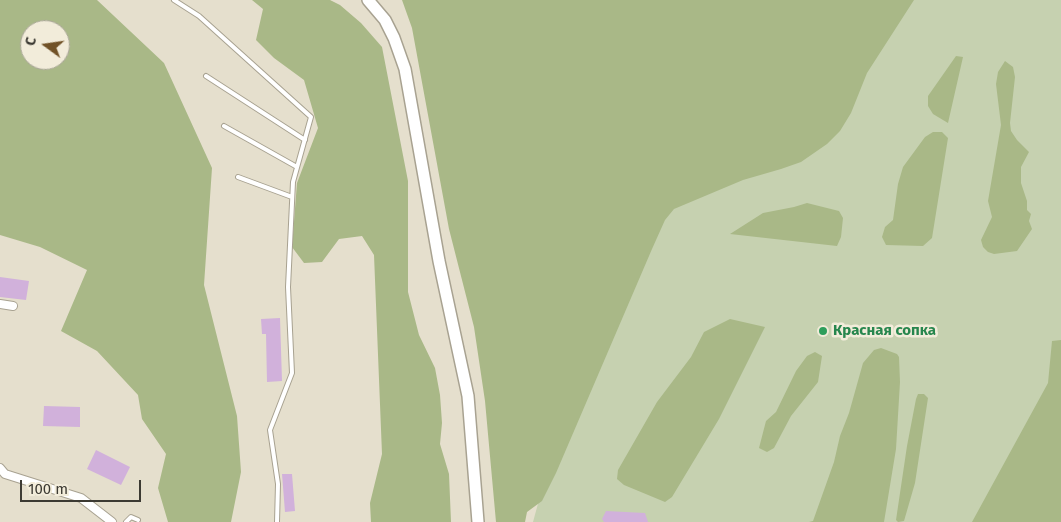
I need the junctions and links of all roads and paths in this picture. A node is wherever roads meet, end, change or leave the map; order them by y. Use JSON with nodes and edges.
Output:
{"nodes":[{"id":1,"x":174,"y":0,"type":"edge"},
{"id":2,"x":368,"y":0,"type":"edge"},
{"id":3,"x":206,"y":76,"type":"dead end"},
{"id":4,"x":224,"y":126,"type":"dead end"},
{"id":5,"x":305,"y":140,"type":"junction"},
{"id":6,"x":297,"y":167,"type":"junction"},
{"id":7,"x":238,"y":177,"type":"dead end"},
{"id":8,"x":292,"y":197,"type":"junction"},
{"id":9,"x":0,"y":304,"type":"edge"},
{"id":10,"x":13,"y":306,"type":"dead end"},
{"id":11,"x":0,"y":468,"type":"edge"},
{"id":12,"x":138,"y":520,"type":"dead end"},
{"id":13,"x":112,"y":522,"type":"edge"},
{"id":14,"x":126,"y":522,"type":"edge"},
{"id":15,"x":277,"y":522,"type":"edge"},
{"id":16,"x":478,"y":522,"type":"edge"}],
"edges":[{"from":1,"to":5,"type":"lane"},
{"from":2,"to":16,"type":"street"},
{"from":3,"to":5,"type":"lane"},
{"from":4,"to":6,"type":"lane"},
{"from":5,"to":6,"type":"lane"},
{"from":6,"to":8,"type":"lane"},
{"from":7,"to":8,"type":"lane"},
{"from":8,"to":15,"type":"lane"},
{"from":9,"to":10,"type":"street"},
{"from":11,"to":13,"type":"street"},
{"from":12,"to":14,"type":"lane"}]}
